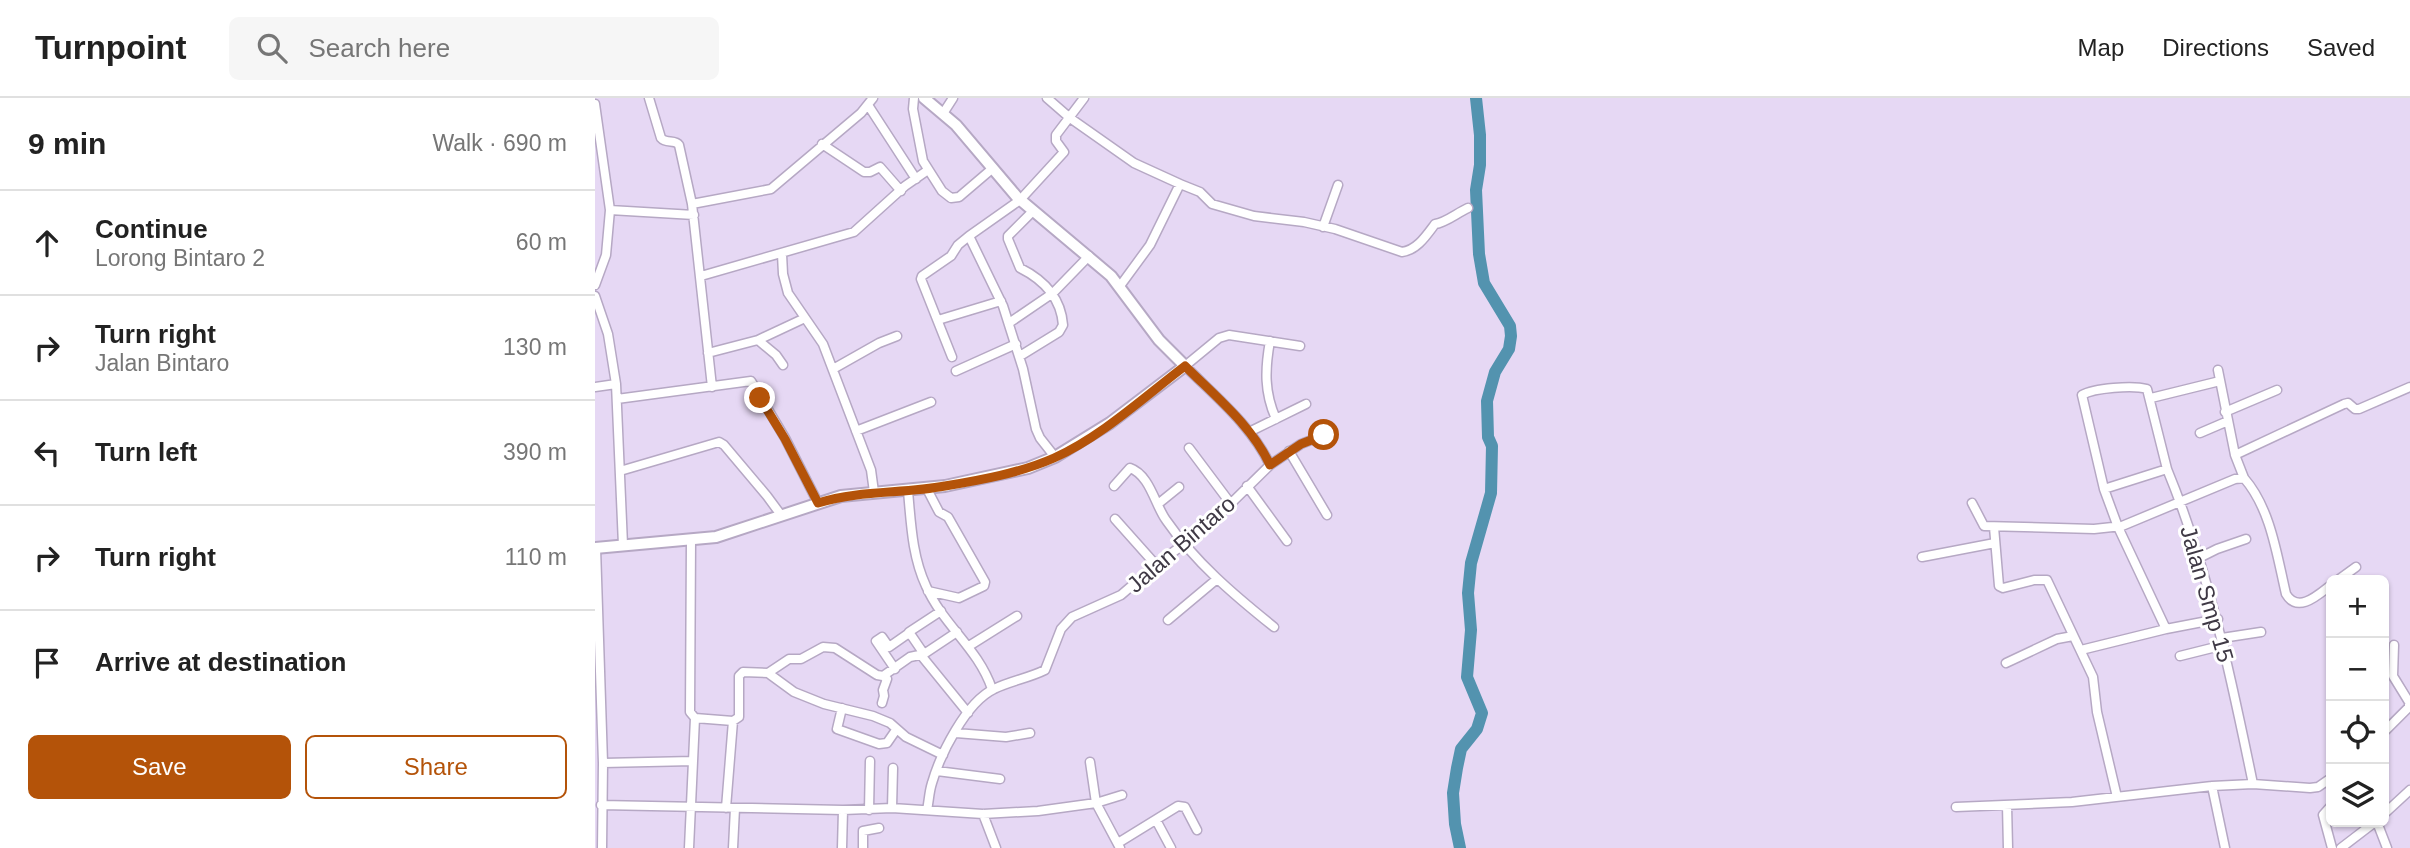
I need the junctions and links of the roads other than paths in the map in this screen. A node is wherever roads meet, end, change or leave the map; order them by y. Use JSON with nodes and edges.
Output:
{"nodes":[{"id":1,"x":649,"y":98,"type":"edge"},
{"id":2,"x":914,"y":98,"type":"edge"},
{"id":3,"x":924,"y":98,"type":"edge"},
{"id":4,"x":953,"y":98,"type":"edge"},
{"id":5,"x":1047,"y":98,"type":"edge"},
{"id":6,"x":1084,"y":98,"type":"edge"},
{"id":7,"x":871,"y":101,"type":"edge"},
{"id":8,"x":595,"y":104,"type":"edge"},
{"id":9,"x":944,"y":112,"type":"junction"},
{"id":10,"x":1070,"y":118,"type":"junction"},
{"id":11,"x":823,"y":144,"type":"junction"},
{"id":12,"x":993,"y":168,"type":"junction"},
{"id":13,"x":927,"y":170,"type":"junction"},
{"id":14,"x":916,"y":179,"type":"junction"},
{"id":15,"x":1180,"y":184,"type":"junction"},
{"id":16,"x":1338,"y":185,"type":"dead end"},
{"id":17,"x":901,"y":191,"type":"junction"},
{"id":18,"x":1020,"y":200,"type":"junction"},
{"id":19,"x":692,"y":204,"type":"junction"},
{"id":20,"x":1468,"y":208,"type":"dead end"},
{"id":21,"x":610,"y":210,"type":"junction"},
{"id":22,"x":1033,"y":211,"type":"junction"},
{"id":23,"x":694,"y":215,"type":"junction"},
{"id":24,"x":1323,"y":227,"type":"junction"},
{"id":25,"x":969,"y":236,"type":"junction"},
{"id":26,"x":782,"y":254,"type":"junction"},
{"id":27,"x":1089,"y":256,"type":"junction"},
{"id":28,"x":701,"y":276,"type":"junction"},
{"id":29,"x":595,"y":285,"type":"edge"},
{"id":30,"x":1120,"y":286,"type":"junction"},
{"id":31,"x":1053,"y":293,"type":"junction"},
{"id":32,"x":595,"y":296,"type":"edge"},
{"id":33,"x":1001,"y":301,"type":"junction"},
{"id":34,"x":805,"y":318,"type":"junction"},
{"id":35,"x":937,"y":320,"type":"junction"},
{"id":36,"x":1009,"y":323,"type":"junction"},
{"id":37,"x":897,"y":336,"type":"dead end"},
{"id":38,"x":758,"y":340,"type":"junction"},
{"id":39,"x":1271,"y":341,"type":"junction"},
{"id":40,"x":1016,"y":344,"type":"junction"},
{"id":41,"x":1300,"y":346,"type":"dead end"},
{"id":42,"x":708,"y":353,"type":"junction"},
{"id":43,"x":1020,"y":356,"type":"junction"},
{"id":44,"x":952,"y":357,"type":"dead end"},
{"id":45,"x":783,"y":365,"type":"dead end"},
{"id":46,"x":1185,"y":366,"type":"junction"},
{"id":47,"x":833,"y":369,"type":"junction"},
{"id":48,"x":2218,"y":370,"type":"dead end"},
{"id":49,"x":957,"y":371,"type":"dead end"},
{"id":50,"x":2220,"y":381,"type":"junction"},
{"id":51,"x":616,"y":384,"type":"junction"},
{"id":52,"x":595,"y":387,"type":"edge"},
{"id":53,"x":712,"y":387,"type":"junction"},
{"id":54,"x":2410,"y":387,"type":"edge"},
{"id":55,"x":2277,"y":390,"type":"dead end"},
{"id":56,"x":2151,"y":398,"type":"junction"},
{"id":57,"x":617,"y":399,"type":"junction"},
{"id":58,"x":931,"y":402,"type":"dead end"},
{"id":59,"x":1306,"y":404,"type":"dead end"},
{"id":60,"x":2225,"y":412,"type":"junction"},
{"id":61,"x":1276,"y":419,"type":"junction"},
{"id":62,"x":2228,"y":421,"type":"junction"},
{"id":63,"x":856,"y":431,"type":"junction"},
{"id":64,"x":1249,"y":432,"type":"junction"},
{"id":65,"x":2200,"y":433,"type":"dead end"},
{"id":66,"x":1324,"y":435,"type":"dead end"},
{"id":67,"x":1189,"y":448,"type":"dead end"},
{"id":68,"x":1289,"y":451,"type":"junction"},
{"id":69,"x":2235,"y":455,"type":"junction"},
{"id":70,"x":1055,"y":457,"type":"junction"},
{"id":71,"x":1270,"y":465,"type":"junction"},
{"id":72,"x":2167,"y":469,"type":"junction"},
{"id":73,"x":620,"y":471,"type":"junction"},
{"id":74,"x":2244,"y":478,"type":"junction"},
{"id":75,"x":1114,"y":486,"type":"dead end"},
{"id":76,"x":1247,"y":486,"type":"junction"},
{"id":77,"x":1179,"y":487,"type":"dead end"},
{"id":78,"x":927,"y":489,"type":"junction"},
{"id":79,"x":2104,"y":489,"type":"junction"},
{"id":80,"x":908,"y":491,"type":"junction"},
{"id":81,"x":874,"y":492,"type":"junction"},
{"id":82,"x":2181,"y":502,"type":"junction"},
{"id":83,"x":818,"y":503,"type":"junction"},
{"id":84,"x":1158,"y":503,"type":"junction"},
{"id":85,"x":1972,"y":503,"type":"dead end"},
{"id":86,"x":1231,"y":504,"type":"junction"},
{"id":87,"x":781,"y":515,"type":"junction"},
{"id":88,"x":1327,"y":515,"type":"dead end"},
{"id":89,"x":1115,"y":519,"type":"dead end"},
{"id":90,"x":1994,"y":527,"type":"junction"},
{"id":91,"x":2118,"y":527,"type":"junction"},
{"id":92,"x":2246,"y":539,"type":"dead end"},
{"id":93,"x":691,"y":540,"type":"junction"},
{"id":94,"x":1287,"y":541,"type":"dead end"},
{"id":95,"x":1995,"y":543,"type":"junction"},
{"id":96,"x":623,"y":545,"type":"junction"},
{"id":97,"x":1185,"y":545,"type":"junction"},
{"id":98,"x":596,"y":548,"type":"edge"},
{"id":99,"x":1922,"y":557,"type":"dead end"},
{"id":100,"x":2199,"y":558,"type":"junction"},
{"id":101,"x":1156,"y":565,"type":"junction"},
{"id":102,"x":2356,"y":567,"type":"dead end"},
{"id":103,"x":2345,"y":575,"type":"edge"},
{"id":104,"x":1217,"y":579,"type":"junction"},
{"id":105,"x":2326,"y":588,"type":"edge"},
{"id":106,"x":928,"y":591,"type":"junction"},
{"id":107,"x":941,"y":611,"type":"junction"},
{"id":108,"x":1017,"y":616,"type":"dead end"},
{"id":109,"x":2218,"y":619,"type":"junction"},
{"id":110,"x":1168,"y":620,"type":"dead end"},
{"id":111,"x":1273,"y":627,"type":"dead end"},
{"id":112,"x":2166,"y":629,"type":"junction"},
{"id":113,"x":957,"y":632,"type":"junction"},
{"id":114,"x":2261,"y":632,"type":"dead end"},
{"id":115,"x":909,"y":633,"type":"junction"},
{"id":116,"x":2073,"y":636,"type":"junction"},
{"id":117,"x":2223,"y":641,"type":"junction"},
{"id":118,"x":2394,"y":645,"type":"dead end"},
{"id":119,"x":969,"y":646,"type":"junction"},
{"id":120,"x":2081,"y":650,"type":"junction"},
{"id":121,"x":922,"y":654,"type":"junction"},
{"id":122,"x":2180,"y":656,"type":"dead end"},
{"id":123,"x":2005,"y":663,"type":"dead end"},
{"id":124,"x":895,"y":669,"type":"junction"},
{"id":125,"x":768,"y":673,"type":"junction"},
{"id":126,"x":883,"y":676,"type":"junction"},
{"id":127,"x":992,"y":689,"type":"junction"},
{"id":128,"x":883,"y":703,"type":"dead end"},
{"id":129,"x":842,"y":708,"type":"junction"},
{"id":130,"x":968,"y":713,"type":"junction"},
{"id":131,"x":695,"y":718,"type":"junction"},
{"id":132,"x":733,"y":722,"type":"junction"},
{"id":133,"x":2389,"y":727,"type":"edge"},
{"id":134,"x":896,"y":730,"type":"junction"},
{"id":135,"x":956,"y":733,"type":"junction"},
{"id":136,"x":1030,"y":733,"type":"dead end"},
{"id":137,"x":943,"y":755,"type":"junction"},
{"id":138,"x":693,"y":761,"type":"junction"},
{"id":139,"x":870,"y":761,"type":"dead end"},
{"id":140,"x":1090,"y":762,"type":"dead end"},
{"id":141,"x":603,"y":763,"type":"junction"},
{"id":142,"x":893,"y":768,"type":"dead end"},
{"id":143,"x":937,"y":771,"type":"junction"},
{"id":144,"x":1000,"y":779,"type":"dead end"},
{"id":145,"x":2326,"y":781,"type":"edge"},
{"id":146,"x":2253,"y":784,"type":"junction"},
{"id":147,"x":2211,"y":786,"type":"junction"},
{"id":148,"x":2410,"y":790,"type":"edge"},
{"id":149,"x":1122,"y":795,"type":"dead end"},
{"id":150,"x":2117,"y":797,"type":"junction"},
{"id":151,"x":1096,"y":803,"type":"junction"},
{"id":152,"x":601,"y":805,"type":"junction"},
{"id":153,"x":2007,"y":805,"type":"junction"},
{"id":154,"x":691,"y":807,"type":"junction"},
{"id":155,"x":1956,"y":807,"type":"dead end"},
{"id":156,"x":731,"y":808,"type":"junction"},
{"id":157,"x":892,"y":808,"type":"junction"},
{"id":158,"x":2389,"y":809,"type":"edge"},
{"id":159,"x":843,"y":810,"type":"junction"},
{"id":160,"x":869,"y":810,"type":"junction"},
{"id":161,"x":927,"y":810,"type":"junction"},
{"id":162,"x":983,"y":814,"type":"junction"},
{"id":163,"x":1156,"y":820,"type":"junction"},
{"id":164,"x":2326,"y":827,"type":"edge"},
{"id":165,"x":2369,"y":827,"type":"edge"},
{"id":166,"x":2378,"y":827,"type":"edge"},
{"id":167,"x":879,"y":828,"type":"dead end"},
{"id":168,"x":1197,"y":830,"type":"dead end"},
{"id":169,"x":598,"y":833,"type":"edge"},
{"id":170,"x":1119,"y":846,"type":"edge"},
{"id":171,"x":602,"y":848,"type":"edge"},
{"id":172,"x":689,"y":848,"type":"edge"},
{"id":173,"x":733,"y":848,"type":"edge"},
{"id":174,"x":842,"y":848,"type":"edge"},
{"id":175,"x":863,"y":848,"type":"edge"},
{"id":176,"x":996,"y":848,"type":"edge"},
{"id":177,"x":1171,"y":848,"type":"edge"},
{"id":178,"x":2008,"y":848,"type":"edge"},
{"id":179,"x":2225,"y":848,"type":"edge"},
{"id":180,"x":2332,"y":848,"type":"edge"},
{"id":181,"x":2341,"y":848,"type":"edge"},
{"id":182,"x":2387,"y":848,"type":"edge"}],
"edges":[{"from":1,"to":19,"type":"street"},
{"from":2,"to":13,"type":"street"},
{"from":3,"to":9,"type":"street"},
{"from":4,"to":9,"type":"street"},
{"from":5,"to":10,"type":"street"},
{"from":6,"to":10,"type":"street"},
{"from":7,"to":11,"type":"street"},
{"from":7,"to":14,"type":"street"},
{"from":8,"to":21,"type":"street"},
{"from":9,"to":12,"type":"street"},
{"from":10,"to":15,"type":"street"},
{"from":10,"to":18,"type":"street"},
{"from":11,"to":17,"type":"street"},
{"from":11,"to":19,"type":"street"},
{"from":12,"to":13,"type":"street"},
{"from":12,"to":18,"type":"street"},
{"from":13,"to":14,"type":"street"},
{"from":14,"to":17,"type":"street"},
{"from":15,"to":24,"type":"street"},
{"from":15,"to":30,"type":"street"},
{"from":16,"to":24,"type":"street"},
{"from":17,"to":26,"type":"street"},
{"from":18,"to":22,"type":"street"},
{"from":18,"to":25,"type":"street"},
{"from":19,"to":23,"type":"street"},
{"from":20,"to":24,"type":"street"},
{"from":21,"to":23,"type":"street"},
{"from":21,"to":29,"type":"street"},
{"from":22,"to":27,"type":"street"},
{"from":22,"to":31,"type":"street"},
{"from":23,"to":28,"type":"street"},
{"from":25,"to":33,"type":"street"},
{"from":25,"to":35,"type":"street"},
{"from":26,"to":28,"type":"street"},
{"from":26,"to":34,"type":"street"},
{"from":27,"to":30,"type":"street"},
{"from":27,"to":31,"type":"street"},
{"from":28,"to":42,"type":"street"},
{"from":30,"to":46,"type":"street"},
{"from":31,"to":36,"type":"street"},
{"from":31,"to":43,"type":"street"},
{"from":32,"to":51,"type":"street"},
{"from":33,"to":35,"type":"street"},
{"from":33,"to":36,"type":"street"},
{"from":34,"to":38,"type":"street"},
{"from":34,"to":47,"type":"street"},
{"from":35,"to":44,"type":"street"},
{"from":36,"to":40,"type":"street"},
{"from":37,"to":47,"type":"street"},
{"from":38,"to":42,"type":"street"},
{"from":38,"to":45,"type":"street"},
{"from":39,"to":41,"type":"street"},
{"from":39,"to":46,"type":"street"},
{"from":39,"to":61,"type":"street"},
{"from":40,"to":43,"type":"street"},
{"from":40,"to":49,"type":"street"},
{"from":42,"to":53,"type":"street"},
{"from":43,"to":70,"type":"street"},
{"from":46,"to":64,"type":"street"},
{"from":46,"to":70,"type":"street"},
{"from":47,"to":63,"type":"street"},
{"from":48,"to":50,"type":"street"},
{"from":50,"to":56,"type":"street"},
{"from":50,"to":60,"type":"street"},
{"from":51,"to":52,"type":"street"},
{"from":51,"to":57,"type":"street"},
{"from":53,"to":57,"type":"street"},
{"from":53,"to":83,"type":"street"},
{"from":54,"to":69,"type":"street"},
{"from":55,"to":60,"type":"street"},
{"from":56,"to":72,"type":"street","name":"Jalan Smp 15"},
{"from":56,"to":79,"type":"street"},
{"from":57,"to":73,"type":"street"},
{"from":58,"to":63,"type":"street"},
{"from":59,"to":61,"type":"street"},
{"from":60,"to":62,"type":"street"},
{"from":61,"to":64,"type":"street"},
{"from":62,"to":65,"type":"street"},
{"from":62,"to":69,"type":"street"},
{"from":63,"to":81,"type":"street"},
{"from":64,"to":71,"type":"street"},
{"from":66,"to":68,"type":"street","name":"Jalan Bintaro"},
{"from":67,"to":86,"type":"street"},
{"from":68,"to":71,"type":"street","name":"Jalan Bintaro"},
{"from":68,"to":88,"type":"street"},
{"from":69,"to":74,"type":"street"},
{"from":70,"to":78,"type":"street"},
{"from":71,"to":76,"type":"street","name":"Jalan Bintaro"},
{"from":72,"to":79,"type":"street"},
{"from":72,"to":82,"type":"street","name":"Jalan Smp 15"},
{"from":73,"to":87,"type":"street"},
{"from":73,"to":96,"type":"street"},
{"from":74,"to":82,"type":"street"},
{"from":74,"to":105,"type":"street"},
{"from":75,"to":84,"type":"street"},
{"from":76,"to":86,"type":"street","name":"Jalan Bintaro"},
{"from":76,"to":94,"type":"street"},
{"from":77,"to":84,"type":"street"},
{"from":78,"to":80,"type":"street"},
{"from":78,"to":106,"type":"street"},
{"from":79,"to":91,"type":"street"},
{"from":80,"to":81,"type":"street"},
{"from":80,"to":106,"type":"street"},
{"from":81,"to":83,"type":"street"},
{"from":82,"to":91,"type":"street"},
{"from":82,"to":100,"type":"street","name":"Jalan Smp 15"},
{"from":83,"to":87,"type":"street"},
{"from":84,"to":97,"type":"street"},
{"from":85,"to":90,"type":"street"},
{"from":86,"to":97,"type":"street","name":"Jalan Bintaro"},
{"from":87,"to":93,"type":"street"},
{"from":89,"to":101,"type":"street"},
{"from":90,"to":91,"type":"street"},
{"from":90,"to":95,"type":"street"},
{"from":91,"to":112,"type":"street"},
{"from":92,"to":100,"type":"street"},
{"from":93,"to":96,"type":"street"},
{"from":93,"to":131,"type":"street"},
{"from":95,"to":99,"type":"street"},
{"from":95,"to":116,"type":"street"},
{"from":96,"to":98,"type":"street"},
{"from":97,"to":101,"type":"street","name":"Jalan Bintaro"},
{"from":97,"to":104,"type":"street"},
{"from":98,"to":141,"type":"street"},
{"from":100,"to":109,"type":"street","name":"Jalan Smp 15"},
{"from":101,"to":127,"type":"street","name":"Jalan Bintaro"},
{"from":102,"to":103,"type":"street"},
{"from":104,"to":110,"type":"street"},
{"from":104,"to":111,"type":"street"},
{"from":106,"to":107,"type":"street"},
{"from":107,"to":113,"type":"street"},
{"from":107,"to":115,"type":"street"},
{"from":108,"to":119,"type":"street"},
{"from":109,"to":112,"type":"street"},
{"from":109,"to":117,"type":"street","name":"Jalan Smp 15"},
{"from":112,"to":120,"type":"street"},
{"from":113,"to":119,"type":"street"},
{"from":113,"to":121,"type":"street"},
{"from":114,"to":117,"type":"street"},
{"from":115,"to":121,"type":"street"},
{"from":115,"to":124,"type":"street"},
{"from":116,"to":120,"type":"street"},
{"from":116,"to":123,"type":"street"},
{"from":117,"to":122,"type":"street"},
{"from":117,"to":146,"type":"street","name":"Jalan Smp 15"},
{"from":118,"to":133,"type":"street"},
{"from":119,"to":127,"type":"street"},
{"from":120,"to":150,"type":"street"},
{"from":121,"to":124,"type":"street"},
{"from":121,"to":130,"type":"street"},
{"from":124,"to":126,"type":"street"},
{"from":125,"to":126,"type":"street"},
{"from":125,"to":129,"type":"street"},
{"from":125,"to":132,"type":"street"},
{"from":126,"to":128,"type":"street"},
{"from":127,"to":130,"type":"street"},
{"from":129,"to":134,"type":"street"},
{"from":129,"to":134,"type":"street"},
{"from":130,"to":135,"type":"street"},
{"from":131,"to":132,"type":"street"},
{"from":131,"to":138,"type":"street"},
{"from":132,"to":156,"type":"street"},
{"from":134,"to":137,"type":"street"},
{"from":135,"to":136,"type":"street"},
{"from":135,"to":137,"type":"street"},
{"from":137,"to":143,"type":"street"},
{"from":138,"to":141,"type":"street"},
{"from":138,"to":154,"type":"street"},
{"from":139,"to":160,"type":"street"},
{"from":140,"to":151,"type":"street"},
{"from":141,"to":152,"type":"street"},
{"from":142,"to":157,"type":"street"},
{"from":143,"to":144,"type":"street"},
{"from":143,"to":161,"type":"street"},
{"from":145,"to":146,"type":"street"},
{"from":146,"to":147,"type":"street"},
{"from":147,"to":150,"type":"street"},
{"from":147,"to":179,"type":"street"},
{"from":148,"to":158,"type":"street"},
{"from":149,"to":151,"type":"street"},
{"from":150,"to":153,"type":"street"},
{"from":151,"to":162,"type":"street"},
{"from":151,"to":170,"type":"street"},
{"from":152,"to":154,"type":"street"},
{"from":152,"to":169,"type":"street"},
{"from":153,"to":155,"type":"street"},
{"from":153,"to":178,"type":"street"},
{"from":154,"to":156,"type":"street"},
{"from":154,"to":172,"type":"street"},
{"from":156,"to":159,"type":"street"},
{"from":156,"to":173,"type":"street"},
{"from":157,"to":160,"type":"street"},
{"from":157,"to":161,"type":"street"},
{"from":159,"to":160,"type":"street"},
{"from":159,"to":174,"type":"street"},
{"from":161,"to":162,"type":"street"},
{"from":162,"to":176,"type":"street"},
{"from":163,"to":168,"type":"street"},
{"from":163,"to":170,"type":"street"},
{"from":163,"to":177,"type":"street"},
{"from":164,"to":180,"type":"street"},
{"from":165,"to":181,"type":"street"},
{"from":166,"to":182,"type":"street"},
{"from":167,"to":175,"type":"street"},
{"from":169,"to":171,"type":"street"}]}
